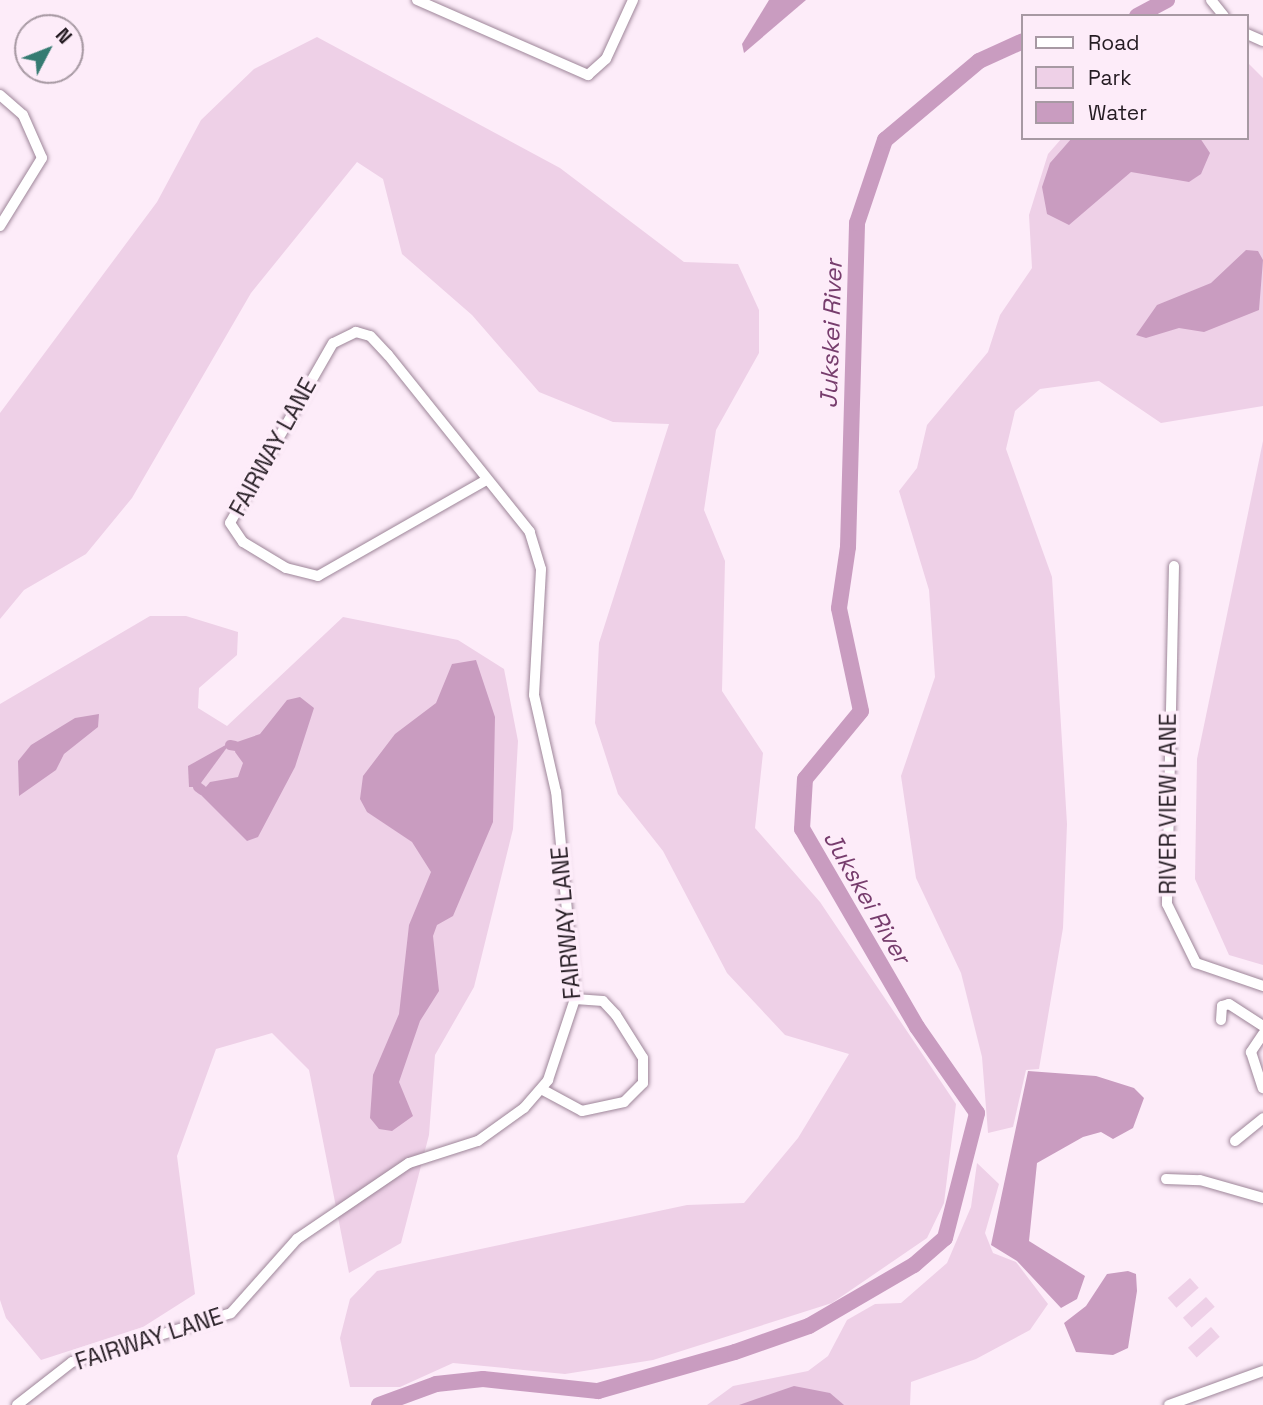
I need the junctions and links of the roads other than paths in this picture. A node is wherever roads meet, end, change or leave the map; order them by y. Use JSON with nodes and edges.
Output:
{"nodes":[{"id":1,"x":417,"y":0,"type":"edge"},
{"id":2,"x":633,"y":0,"type":"edge"},
{"id":3,"x":1211,"y":0,"type":"edge"},
{"id":4,"x":1222,"y":14,"type":"edge"},
{"id":5,"x":0,"y":95,"type":"edge"},
{"id":6,"x":0,"y":226,"type":"edge"},
{"id":7,"x":486,"y":480,"type":"junction"},
{"id":8,"x":1174,"y":566,"type":"dead end"},
{"id":9,"x":1263,"y":986,"type":"edge"},
{"id":10,"x":575,"y":999,"type":"junction"},
{"id":11,"x":1221,"y":1020,"type":"dead end"},
{"id":12,"x":1263,"y":1026,"type":"edge"},
{"id":13,"x":1263,"y":1034,"type":"edge"},
{"id":14,"x":1263,"y":1088,"type":"edge"},
{"id":15,"x":543,"y":1090,"type":"junction"},
{"id":16,"x":1263,"y":1118,"type":"edge"},
{"id":17,"x":1235,"y":1141,"type":"dead end"},
{"id":18,"x":1166,"y":1179,"type":"dead end"},
{"id":19,"x":1263,"y":1198,"type":"edge"},
{"id":20,"x":1263,"y":1371,"type":"edge"},
{"id":21,"x":17,"y":1405,"type":"edge"},
{"id":22,"x":1170,"y":1405,"type":"edge"}],
"edges":[{"from":1,"to":2,"type":"street"},
{"from":3,"to":4,"type":"street"},
{"from":5,"to":6,"type":"street"},
{"from":7,"to":7,"type":"street","name":"FAIRWAY LANE"},
{"from":7,"to":10,"type":"street","name":"FAIRWAY LANE"},
{"from":8,"to":9,"type":"street","name":"RIVER VIEW LANE"},
{"from":10,"to":15,"type":"street","name":"FAIRWAY LANE"},
{"from":10,"to":15,"type":"street"},
{"from":11,"to":12,"type":"street"},
{"from":13,"to":14,"type":"street"},
{"from":15,"to":21,"type":"street","name":"FAIRWAY LANE"},
{"from":16,"to":17,"type":"street"},
{"from":18,"to":19,"type":"street"},
{"from":20,"to":22,"type":"street"}]}
